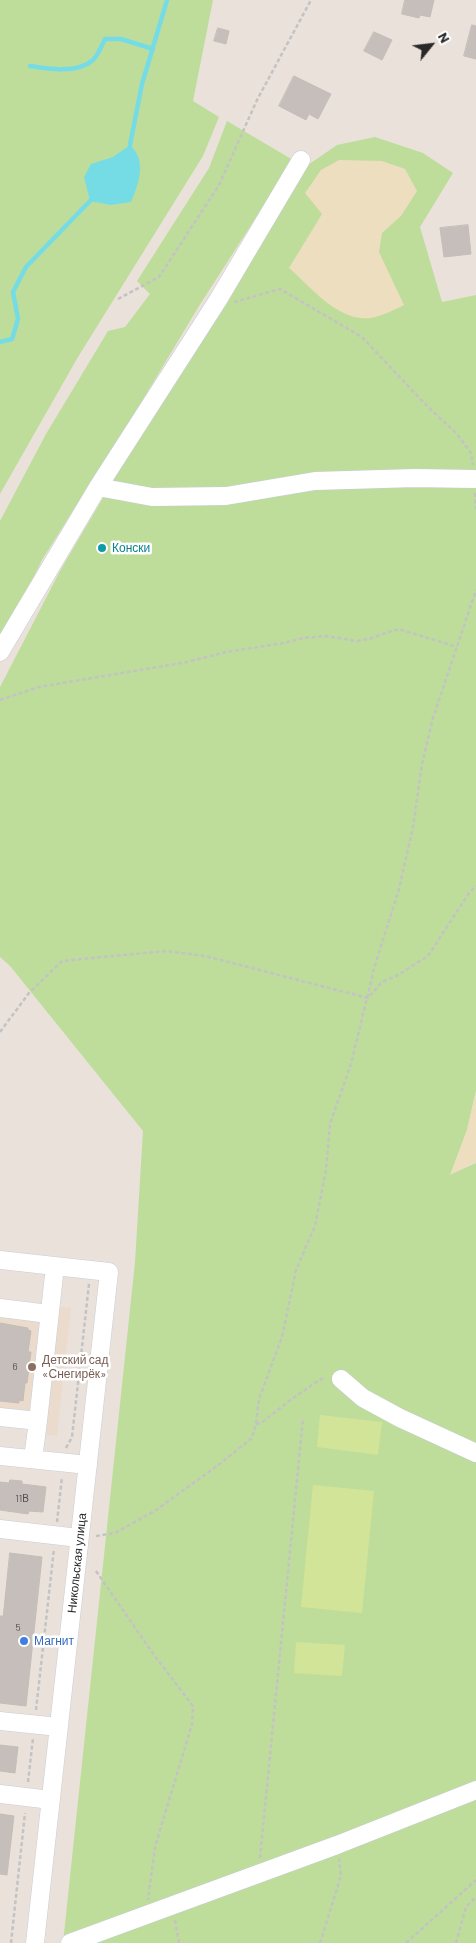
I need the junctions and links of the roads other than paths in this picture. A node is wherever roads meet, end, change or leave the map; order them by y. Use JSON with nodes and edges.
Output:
{"nodes":[{"id":1,"x":301,"y":160,"type":"dead end"},
{"id":2,"x":474,"y":479,"type":"road end"},
{"id":3,"x":98,"y":487,"type":"junction"},
{"id":4,"x":0,"y":652,"type":"edge"},
{"id":5,"x":0,"y":1260,"type":"edge"},
{"id":6,"x":55,"y":1266,"type":"junction"},
{"id":7,"x":0,"y":1308,"type":"edge"},
{"id":8,"x":49,"y":1314,"type":"junction"},
{"id":9,"x":341,"y":1379,"type":"dead end"},
{"id":10,"x":0,"y":1417,"type":"edge"},
{"id":11,"x":38,"y":1421,"type":"junction"},
{"id":12,"x":476,"y":1453,"type":"edge"},
{"id":13,"x":0,"y":1456,"type":"edge"},
{"id":14,"x":33,"y":1459,"type":"junction"},
{"id":15,"x":88,"y":1465,"type":"junction"},
{"id":16,"x":0,"y":1529,"type":"edge"},
{"id":17,"x":79,"y":1538,"type":"junction"},
{"id":18,"x":0,"y":1720,"type":"edge"},
{"id":19,"x":59,"y":1727,"type":"junction"},
{"id":20,"x":476,"y":1790,"type":"edge"},
{"id":21,"x":0,"y":1794,"type":"edge"},
{"id":22,"x":51,"y":1800,"type":"junction"},
{"id":23,"x":35,"y":1943,"type":"edge"},
{"id":24,"x":70,"y":1943,"type":"edge"}],
"edges":[{"from":1,"to":3,"type":"street"},
{"from":2,"to":3,"type":"street"},
{"from":3,"to":4,"type":"street"},
{"from":5,"to":6,"type":"street"},
{"from":6,"to":8,"type":"street"},
{"from":6,"to":15,"type":"street","name":"Никольская улица"},
{"from":7,"to":8,"type":"street"},
{"from":8,"to":11,"type":"street"},
{"from":9,"to":12,"type":"street"},
{"from":10,"to":11,"type":"street"},
{"from":11,"to":14,"type":"street"},
{"from":13,"to":14,"type":"street"},
{"from":14,"to":15,"type":"street"},
{"from":15,"to":17,"type":"street","name":"Никольская улица"},
{"from":16,"to":17,"type":"street"},
{"from":17,"to":19,"type":"street","name":"Никольская улица"},
{"from":18,"to":19,"type":"street"},
{"from":19,"to":22,"type":"street","name":"Никольская улица"},
{"from":20,"to":24,"type":"street"},
{"from":21,"to":22,"type":"street"},
{"from":22,"to":23,"type":"street","name":"Никольская улица"}]}
